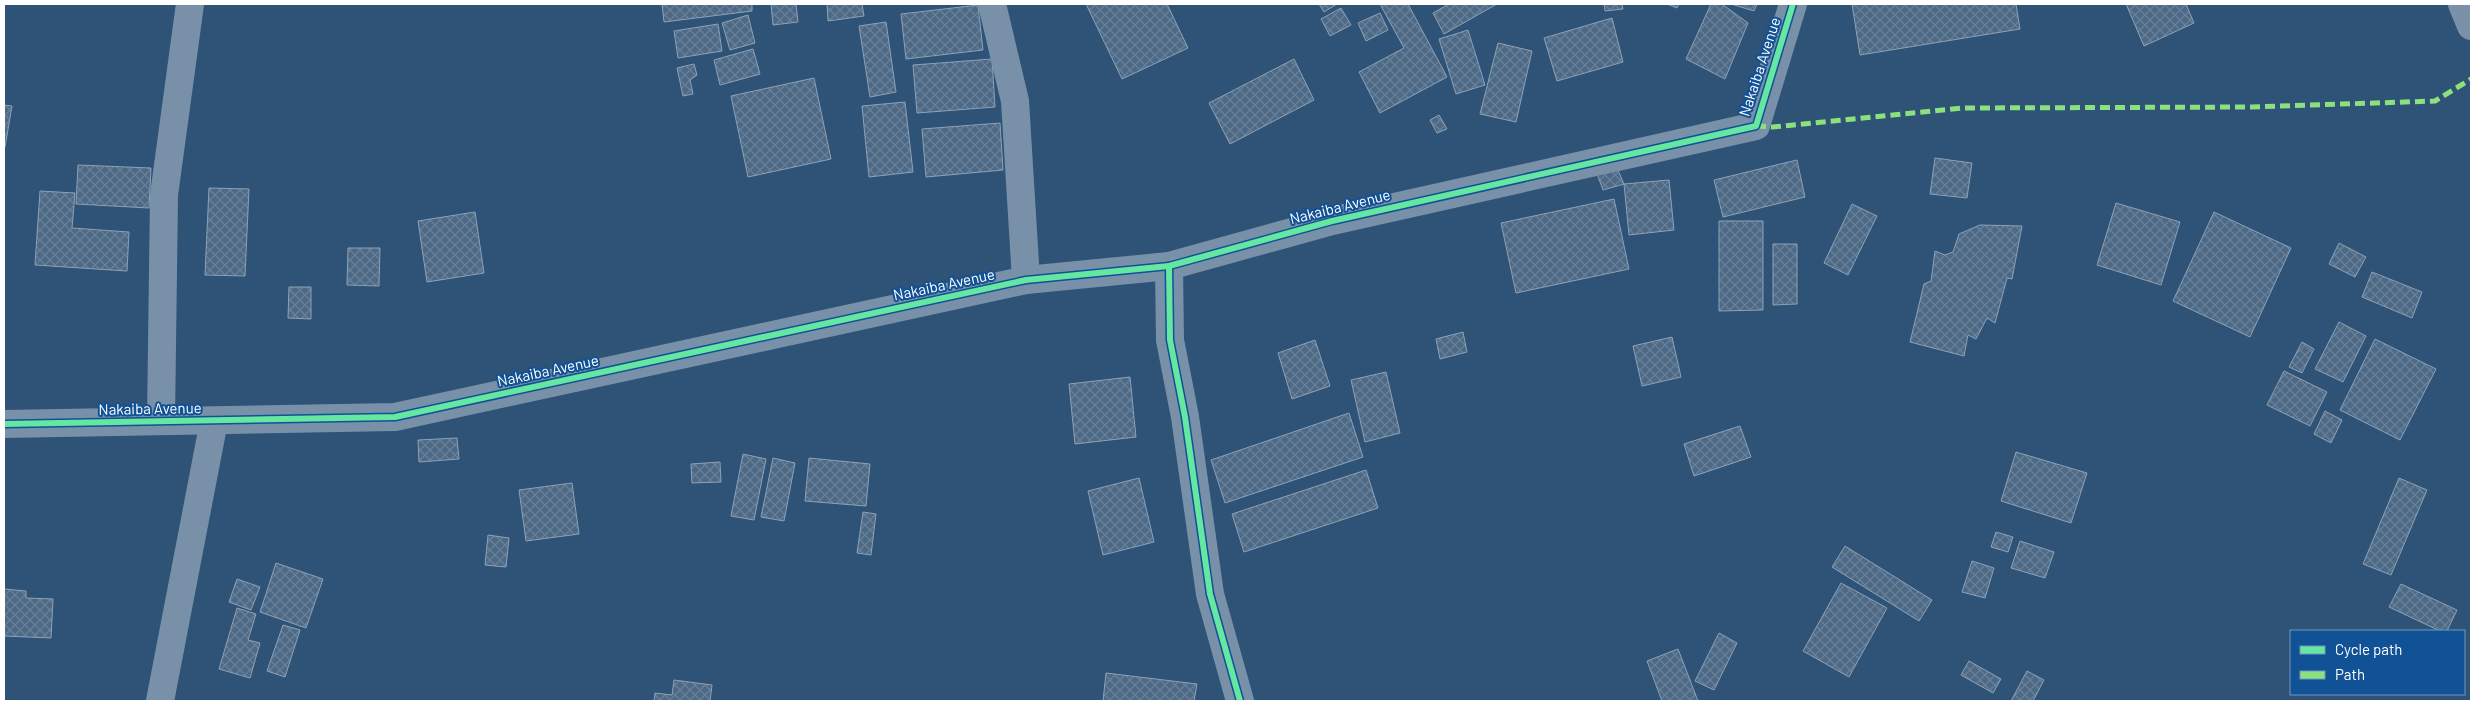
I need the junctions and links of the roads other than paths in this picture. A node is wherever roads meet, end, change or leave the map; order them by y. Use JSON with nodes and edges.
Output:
{"nodes":[{"id":1,"x":190,"y":4,"type":"edge"},
{"id":2,"x":992,"y":4,"type":"edge"},
{"id":3,"x":1793,"y":4,"type":"edge"},
{"id":4,"x":2462,"y":4,"type":"edge"},
{"id":5,"x":2471,"y":26,"type":"edge"},
{"id":6,"x":1169,"y":266,"type":"junction"},
{"id":7,"x":1026,"y":280,"type":"junction"},
{"id":8,"x":161,"y":421,"type":"junction"},
{"id":9,"x":214,"y":421,"type":"junction"},
{"id":10,"x":4,"y":424,"type":"edge"},
{"id":11,"x":160,"y":701,"type":"edge"},
{"id":12,"x":1240,"y":701,"type":"edge"}],
"edges":[{"from":1,"to":8,"type":"street"},
{"from":2,"to":7,"type":"street"},
{"from":3,"to":6,"type":"street","name":"Nakaiba Avenue"},
{"from":4,"to":5,"type":"highway"},
{"from":6,"to":7,"type":"street","name":"Nakaiba Avenue"},
{"from":6,"to":12,"type":"street"},
{"from":7,"to":9,"type":"street","name":"Nakaiba Avenue"},
{"from":8,"to":9,"type":"street","name":"Nakaiba Avenue"},
{"from":8,"to":10,"type":"street","name":"Nakaiba Avenue"},
{"from":9,"to":11,"type":"street"}]}
